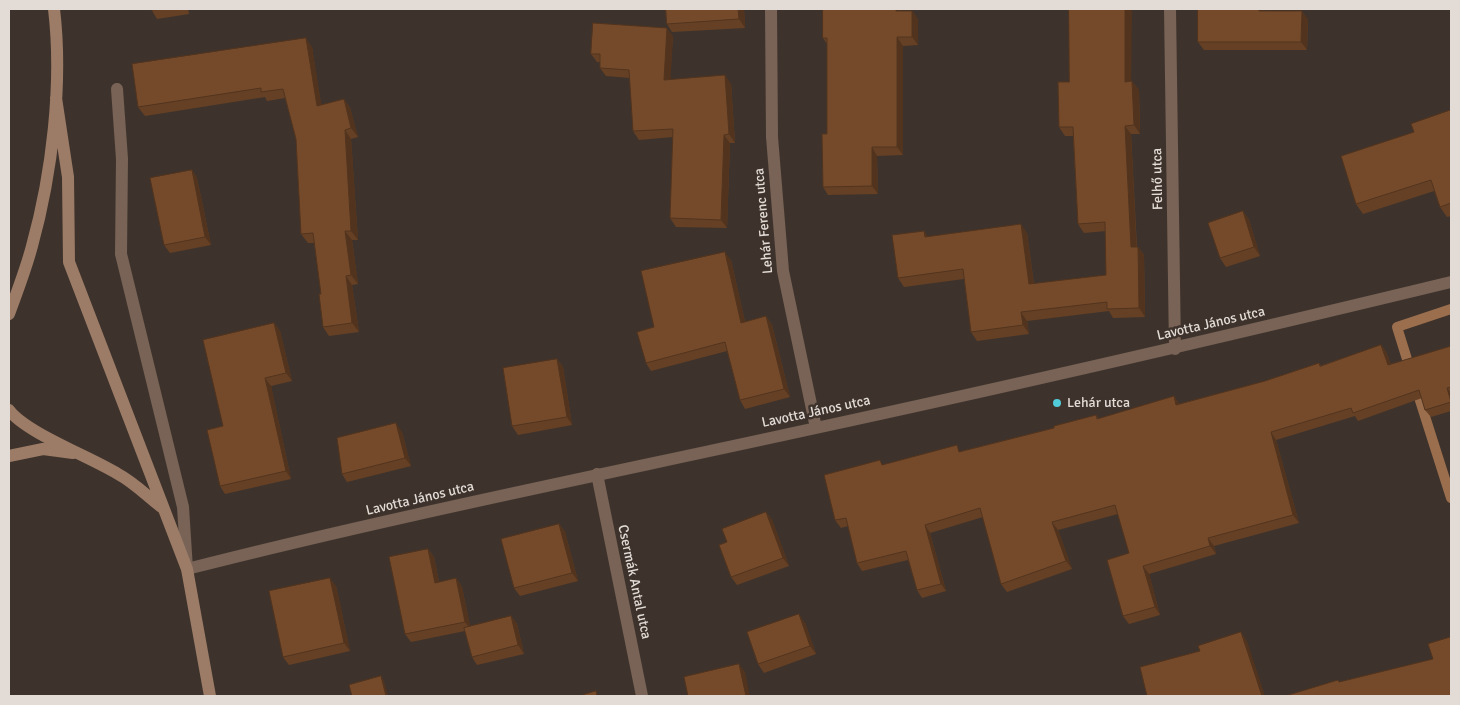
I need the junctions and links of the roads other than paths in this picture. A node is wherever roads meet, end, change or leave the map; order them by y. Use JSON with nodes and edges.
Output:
{"nodes":[{"id":1,"x":54,"y":9,"type":"edge"},
{"id":2,"x":772,"y":9,"type":"edge"},
{"id":3,"x":1170,"y":9,"type":"edge"},
{"id":4,"x":117,"y":89,"type":"dead end"},
{"id":5,"x":56,"y":98,"type":"junction"},
{"id":6,"x":1451,"y":282,"type":"edge"},
{"id":7,"x":9,"y":314,"type":"edge"},
{"id":8,"x":1176,"y":348,"type":"junction"},
{"id":9,"x":9,"y":410,"type":"edge"},
{"id":10,"x":816,"y":428,"type":"junction"},
{"id":11,"x":82,"y":455,"type":"junction"},
{"id":12,"x":9,"y":456,"type":"edge"},
{"id":13,"x":597,"y":474,"type":"junction"},
{"id":14,"x":164,"y":509,"type":"junction"},
{"id":15,"x":187,"y":569,"type":"junction"},
{"id":16,"x":210,"y":696,"type":"edge"},
{"id":17,"x":642,"y":696,"type":"edge"}],
"edges":[{"from":1,"to":5,"type":"main road"},
{"from":2,"to":10,"type":"street","name":"Lehár Ferenc utca"},
{"from":3,"to":8,"type":"street","name":"Felhő utca"},
{"from":4,"to":15,"type":"street"},
{"from":5,"to":7,"type":"main road"},
{"from":5,"to":14,"type":"main road"},
{"from":6,"to":8,"type":"street","name":"Lavotta János utca"},
{"from":8,"to":10,"type":"street","name":"Lavotta János utca"},
{"from":9,"to":11,"type":"main road"},
{"from":10,"to":13,"type":"street","name":"Lavotta János utca"},
{"from":11,"to":12,"type":"main road"},
{"from":11,"to":14,"type":"main road"},
{"from":13,"to":15,"type":"street","name":"Lavotta János utca"},
{"from":13,"to":17,"type":"street","name":"Csermák Antal utca"},
{"from":14,"to":15,"type":"main road"},
{"from":15,"to":16,"type":"main road"}]}
